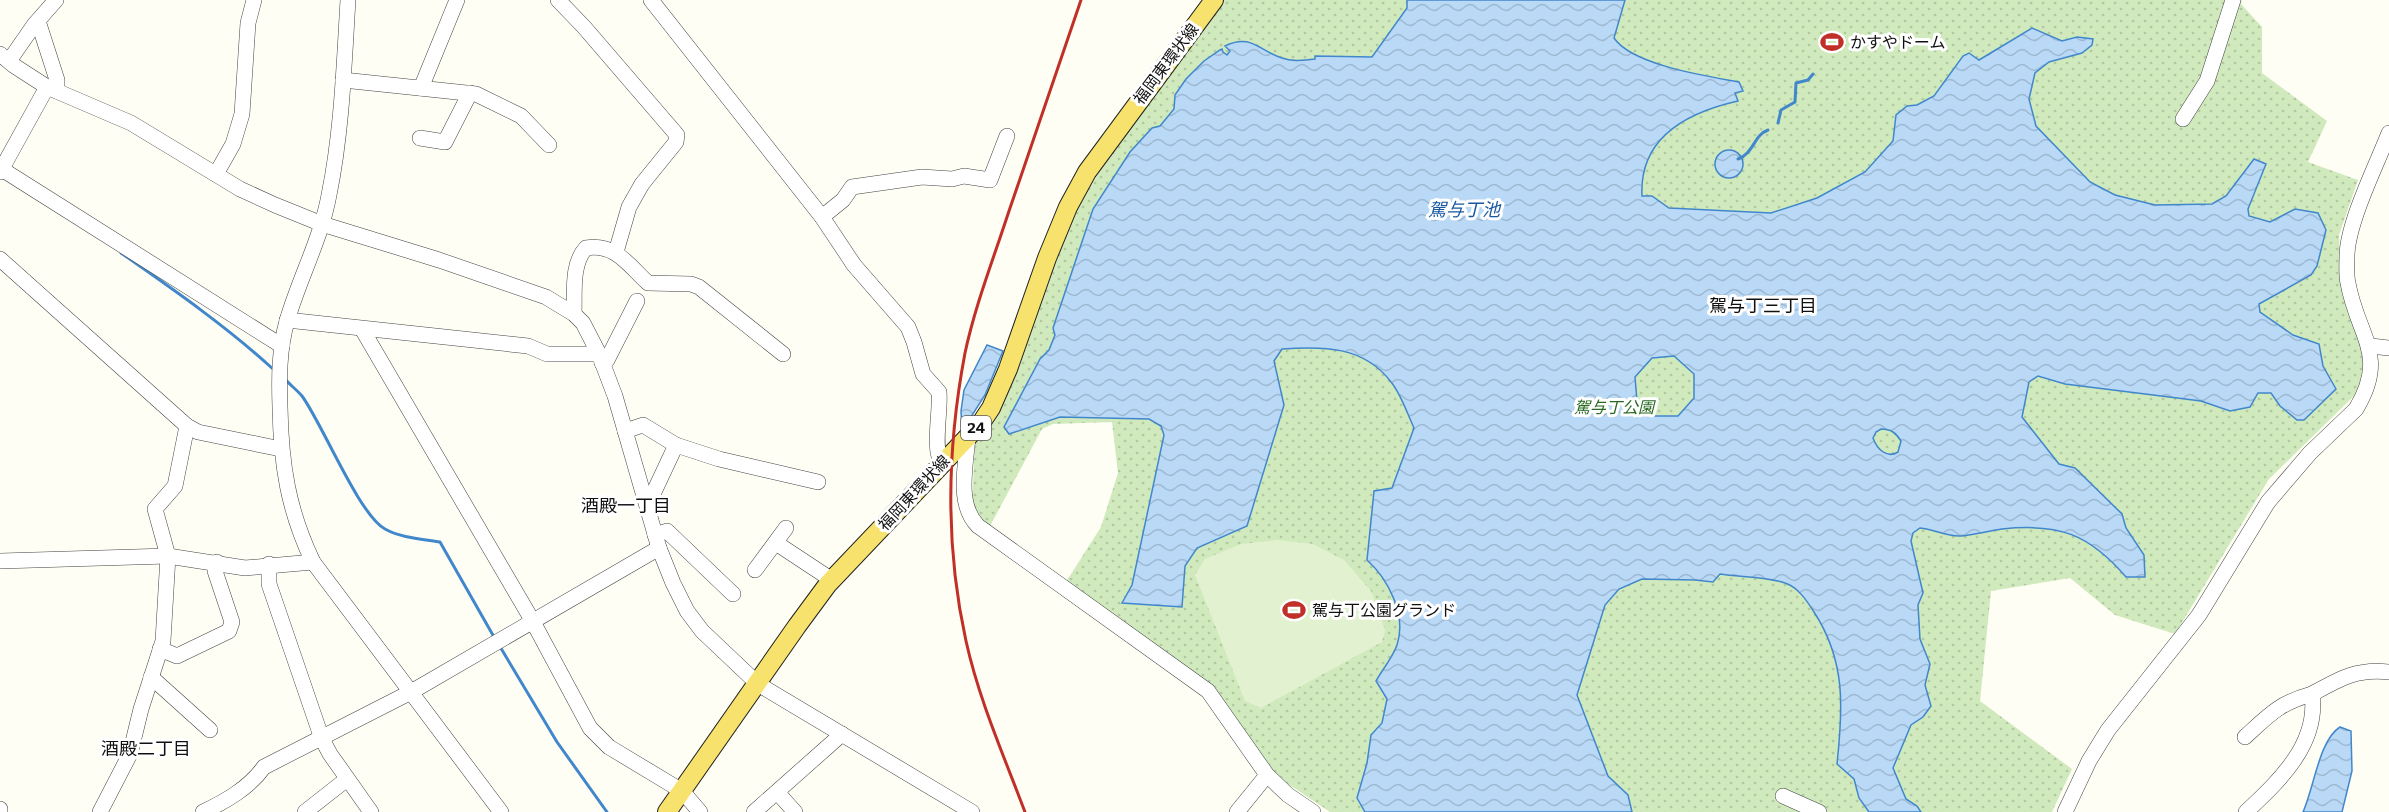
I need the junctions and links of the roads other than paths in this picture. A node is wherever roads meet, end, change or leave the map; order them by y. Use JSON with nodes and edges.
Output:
{"nodes":[{"id":1,"x":56,"y":0,"type":"edge"},
{"id":2,"x":254,"y":0,"type":"edge"},
{"id":3,"x":348,"y":0,"type":"edge"},
{"id":4,"x":457,"y":0,"type":"edge"},
{"id":5,"x":558,"y":0,"type":"edge"},
{"id":6,"x":651,"y":0,"type":"edge"},
{"id":7,"x":1214,"y":0,"type":"edge"},
{"id":8,"x":2233,"y":0,"type":"edge"},
{"id":9,"x":38,"y":21,"type":"junction"},
{"id":10,"x":4,"y":58,"type":"edge"},
{"id":11,"x":343,"y":80,"type":"junction"},
{"id":12,"x":421,"y":88,"type":"junction"},
{"id":13,"x":52,"y":89,"type":"junction"},
{"id":14,"x":470,"y":93,"type":"junction"},
{"id":15,"x":2183,"y":119,"type":"dead end"},
{"id":16,"x":2389,"y":133,"type":"edge"},
{"id":17,"x":1007,"y":136,"type":"dead end"},
{"id":18,"x":420,"y":138,"type":"dead end"},
{"id":19,"x":549,"y":145,"type":"dead end"},
{"id":20,"x":1,"y":169,"type":"edge"},
{"id":21,"x":216,"y":174,"type":"junction"},
{"id":22,"x":822,"y":217,"type":"junction"},
{"id":23,"x":322,"y":224,"type":"junction"},
{"id":24,"x":616,"y":252,"type":"junction"},
{"id":25,"x":0,"y":259,"type":"edge"},
{"id":26,"x":637,"y":301,"type":"dead end"},
{"id":27,"x":574,"y":314,"type":"junction"},
{"id":28,"x":287,"y":320,"type":"junction"},
{"id":29,"x":362,"y":328,"type":"junction"},
{"id":30,"x":282,"y":346,"type":"junction"},
{"id":31,"x":2371,"y":346,"type":"junction"},
{"id":32,"x":2389,"y":348,"type":"edge"},
{"id":33,"x":783,"y":354,"type":"dead end"},
{"id":34,"x":601,"y":358,"type":"junction"},
{"id":35,"x":187,"y":426,"type":"junction"},
{"id":36,"x":625,"y":431,"type":"junction"},
{"id":37,"x":968,"y":436,"type":"junction"},
{"id":38,"x":676,"y":445,"type":"junction"},
{"id":39,"x":281,"y":449,"type":"junction"},
{"id":40,"x":942,"y":463,"type":"junction"},
{"id":41,"x":818,"y":482,"type":"dead end"},
{"id":42,"x":645,"y":498,"type":"junction"},
{"id":43,"x":786,"y":528,"type":"dead end"},
{"id":44,"x":657,"y":541,"type":"junction"},
{"id":45,"x":776,"y":543,"type":"junction"},
{"id":46,"x":168,"y":556,"type":"junction"},
{"id":47,"x":0,"y":561,"type":"edge"},
{"id":48,"x":217,"y":562,"type":"junction"},
{"id":49,"x":313,"y":562,"type":"junction"},
{"id":50,"x":269,"y":564,"type":"junction"},
{"id":51,"x":755,"y":570,"type":"dead end"},
{"id":52,"x":832,"y":580,"type":"junction"},
{"id":53,"x":733,"y":594,"type":"dead end"},
{"id":54,"x":532,"y":620,"type":"junction"},
{"id":55,"x":160,"y":649,"type":"junction"},
{"id":56,"x":2389,"y":672,"type":"edge"},
{"id":57,"x":151,"y":677,"type":"junction"},
{"id":58,"x":758,"y":684,"type":"junction"},
{"id":59,"x":411,"y":692,"type":"junction"},
{"id":60,"x":2312,"y":694,"type":"junction"},
{"id":61,"x":210,"y":730,"type":"dead end"},
{"id":62,"x":842,"y":734,"type":"junction"},
{"id":63,"x":2245,"y":737,"type":"dead end"},
{"id":64,"x":321,"y":739,"type":"junction"},
{"id":65,"x":1267,"y":775,"type":"junction"},
{"id":66,"x":347,"y":778,"type":"junction"},
{"id":67,"x":682,"y":791,"type":"junction"},
{"id":68,"x":777,"y":792,"type":"junction"},
{"id":69,"x":1783,"y":796,"type":"dead end"},
{"id":70,"x":100,"y":812,"type":"edge"},
{"id":71,"x":203,"y":812,"type":"edge"},
{"id":72,"x":305,"y":812,"type":"edge"},
{"id":73,"x":370,"y":812,"type":"edge"},
{"id":74,"x":501,"y":812,"type":"edge"},
{"id":75,"x":667,"y":812,"type":"edge"},
{"id":76,"x":700,"y":812,"type":"edge"},
{"id":77,"x":754,"y":812,"type":"edge"},
{"id":78,"x":795,"y":812,"type":"edge"},
{"id":79,"x":972,"y":812,"type":"edge"},
{"id":80,"x":1237,"y":812,"type":"edge"},
{"id":81,"x":1313,"y":812,"type":"edge"},
{"id":82,"x":1819,"y":812,"type":"edge"},
{"id":83,"x":2065,"y":812,"type":"edge"},
{"id":84,"x":2246,"y":812,"type":"edge"}],
"edges":[{"from":1,"to":9,"type":"street"},
{"from":2,"to":21,"type":"street"},
{"from":3,"to":11,"type":"street"},
{"from":4,"to":12,"type":"street"},
{"from":5,"to":24,"type":"street"},
{"from":6,"to":22,"type":"street"},
{"from":7,"to":37,"type":"main road","name":"福岡東環状線","number":"24"},
{"from":8,"to":15,"type":"street"},
{"from":9,"to":10,"type":"street"},
{"from":9,"to":13,"type":"street"},
{"from":10,"to":13,"type":"street"},
{"from":11,"to":12,"type":"street"},
{"from":11,"to":23,"type":"street"},
{"from":12,"to":14,"type":"street"},
{"from":13,"to":20,"type":"street"},
{"from":13,"to":21,"type":"street"},
{"from":14,"to":18,"type":"street"},
{"from":14,"to":19,"type":"street"},
{"from":16,"to":31,"type":"street"},
{"from":17,"to":22,"type":"street"},
{"from":20,"to":30,"type":"street"},
{"from":21,"to":23,"type":"street"},
{"from":22,"to":40,"type":"street"},
{"from":23,"to":27,"type":"street"},
{"from":23,"to":28,"type":"street"},
{"from":24,"to":27,"type":"street"},
{"from":24,"to":33,"type":"street"},
{"from":25,"to":35,"type":"street"},
{"from":26,"to":34,"type":"street"},
{"from":27,"to":34,"type":"street"},
{"from":28,"to":29,"type":"street"},
{"from":28,"to":30,"type":"street"},
{"from":29,"to":34,"type":"street"},
{"from":29,"to":54,"type":"street"},
{"from":30,"to":39,"type":"street"},
{"from":31,"to":32,"type":"street"},
{"from":31,"to":83,"type":"street"},
{"from":34,"to":36,"type":"street"},
{"from":35,"to":39,"type":"street"},
{"from":35,"to":46,"type":"street"},
{"from":36,"to":38,"type":"street"},
{"from":36,"to":42,"type":"street"},
{"from":37,"to":40,"type":"main road","name":"福岡東環状線","number":"24"},
{"from":37,"to":65,"type":"street"},
{"from":38,"to":41,"type":"street"},
{"from":38,"to":42,"type":"street"},
{"from":39,"to":49,"type":"street"},
{"from":40,"to":52,"type":"main road","name":"福岡東環状線","number":"24"},
{"from":42,"to":44,"type":"street"},
{"from":43,"to":45,"type":"street"},
{"from":44,"to":53,"type":"street"},
{"from":44,"to":54,"type":"street"},
{"from":44,"to":58,"type":"street"},
{"from":45,"to":51,"type":"street"},
{"from":45,"to":52,"type":"street"},
{"from":46,"to":47,"type":"street"},
{"from":46,"to":48,"type":"street"},
{"from":46,"to":55,"type":"street"},
{"from":48,"to":50,"type":"street"},
{"from":48,"to":55,"type":"street"},
{"from":49,"to":50,"type":"street"},
{"from":49,"to":59,"type":"street"},
{"from":50,"to":64,"type":"street"},
{"from":52,"to":58,"type":"main road","name":"福岡東環状線","number":"24"},
{"from":54,"to":59,"type":"street"},
{"from":54,"to":67,"type":"street"},
{"from":55,"to":57,"type":"street"},
{"from":56,"to":60,"type":"street"},
{"from":57,"to":61,"type":"street"},
{"from":57,"to":70,"type":"street"},
{"from":58,"to":62,"type":"street"},
{"from":58,"to":67,"type":"main road","name":"福岡東環状線","number":"24"},
{"from":59,"to":64,"type":"street"},
{"from":59,"to":74,"type":"street"},
{"from":60,"to":63,"type":"street"},
{"from":60,"to":84,"type":"street"},
{"from":62,"to":68,"type":"street"},
{"from":62,"to":79,"type":"street"},
{"from":64,"to":66,"type":"street"},
{"from":64,"to":71,"type":"street"},
{"from":65,"to":80,"type":"street"},
{"from":65,"to":81,"type":"street"},
{"from":66,"to":72,"type":"street"},
{"from":66,"to":73,"type":"street"},
{"from":67,"to":75,"type":"main road","name":"福岡東環状線","number":"24"},
{"from":67,"to":76,"type":"street"},
{"from":68,"to":77,"type":"street"},
{"from":68,"to":78,"type":"street"},
{"from":69,"to":82,"type":"street"}]}
